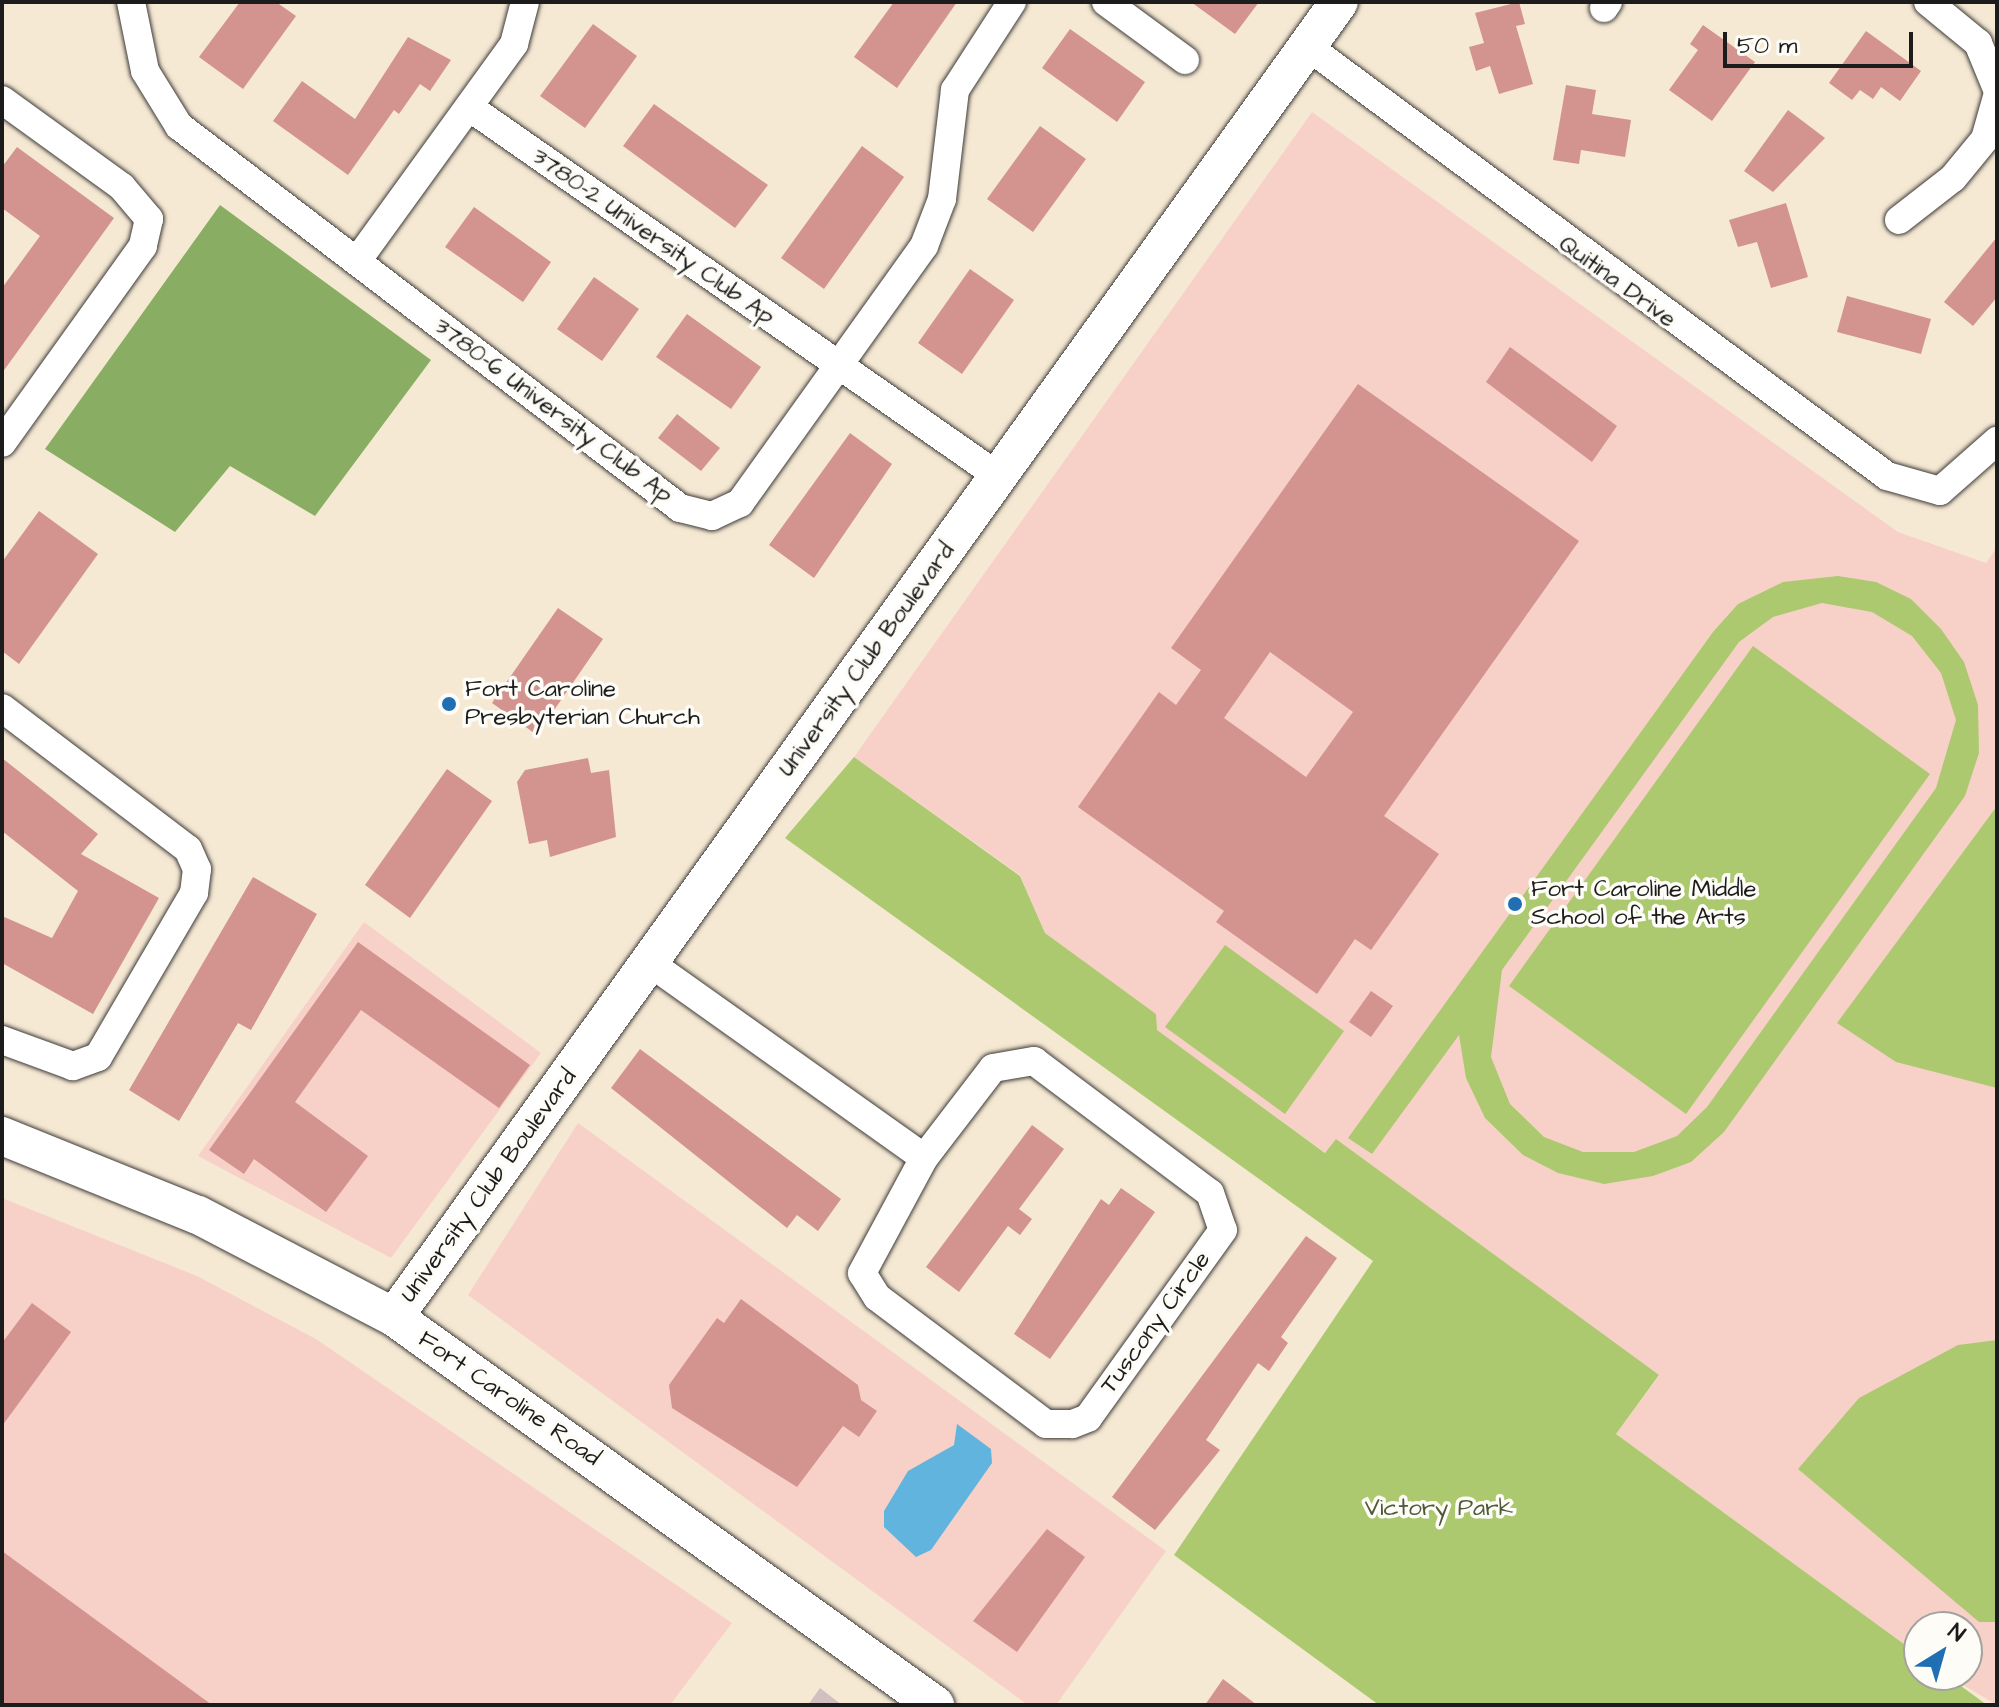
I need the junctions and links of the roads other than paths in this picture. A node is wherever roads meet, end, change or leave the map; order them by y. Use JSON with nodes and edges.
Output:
{"nodes":[{"id":1,"x":131,"y":2,"type":"edge"},
{"id":2,"x":525,"y":2,"type":"edge"},
{"id":3,"x":1012,"y":2,"type":"edge"},
{"id":4,"x":1106,"y":2,"type":"edge"},
{"id":5,"x":1339,"y":2,"type":"edge"},
{"id":6,"x":1928,"y":2,"type":"edge"},
{"id":7,"x":1307,"y":46,"type":"junction"},
{"id":8,"x":1185,"y":60,"type":"dead end"},
{"id":9,"x":1997,"y":89,"type":"edge"},
{"id":10,"x":1997,"y":97,"type":"edge"},
{"id":11,"x":2,"y":100,"type":"edge"},
{"id":12,"x":469,"y":107,"type":"junction"},
{"id":13,"x":1899,"y":220,"type":"dead end"},
{"id":14,"x":357,"y":261,"type":"junction"},
{"id":15,"x":837,"y":368,"type":"junction"},
{"id":16,"x":1997,"y":441,"type":"edge"},
{"id":17,"x":2,"y":443,"type":"edge"},
{"id":18,"x":998,"y":476,"type":"junction"},
{"id":19,"x":2,"y":708,"type":"edge"},
{"id":20,"x":650,"y":963,"type":"junction"},
{"id":21,"x":2,"y":1040,"type":"edge"},
{"id":22,"x":2,"y":1136,"type":"edge"},
{"id":23,"x":924,"y":1158,"type":"junction"},
{"id":24,"x":394,"y":1317,"type":"junction"},
{"id":25,"x":935,"y":1705,"type":"edge"}],
"edges":[{"from":1,"to":14,"type":"street","name":"3780-6 University Club Ap"},
{"from":2,"to":12,"type":"street"},
{"from":3,"to":15,"type":"street","name":"3780-6 University Club Ap"},
{"from":4,"to":8,"type":"street"},
{"from":5,"to":7,"type":"street","name":"University Club Boulevard"},
{"from":6,"to":9,"type":"street"},
{"from":7,"to":16,"type":"street","name":"Quitina Drive"},
{"from":7,"to":18,"type":"street","name":"University Club Boulevard"},
{"from":10,"to":13,"type":"street"},
{"from":11,"to":17,"type":"street"},
{"from":12,"to":14,"type":"street"},
{"from":12,"to":15,"type":"street","name":"3780-2 University Club Ap"},
{"from":14,"to":15,"type":"street","name":"3780-6 University Club Ap"},
{"from":15,"to":18,"type":"street","name":"3780-2 University Club Ap"},
{"from":18,"to":20,"type":"street","name":"University Club Boulevard"},
{"from":19,"to":21,"type":"street"},
{"from":20,"to":23,"type":"street"},
{"from":20,"to":24,"type":"street","name":"University Club Boulevard"},
{"from":22,"to":24,"type":"street","name":"Fort Caroline Road"},
{"from":23,"to":23,"type":"street","name":"Tuscony Circle"},
{"from":24,"to":25,"type":"street","name":"Fort Caroline Road"}]}
